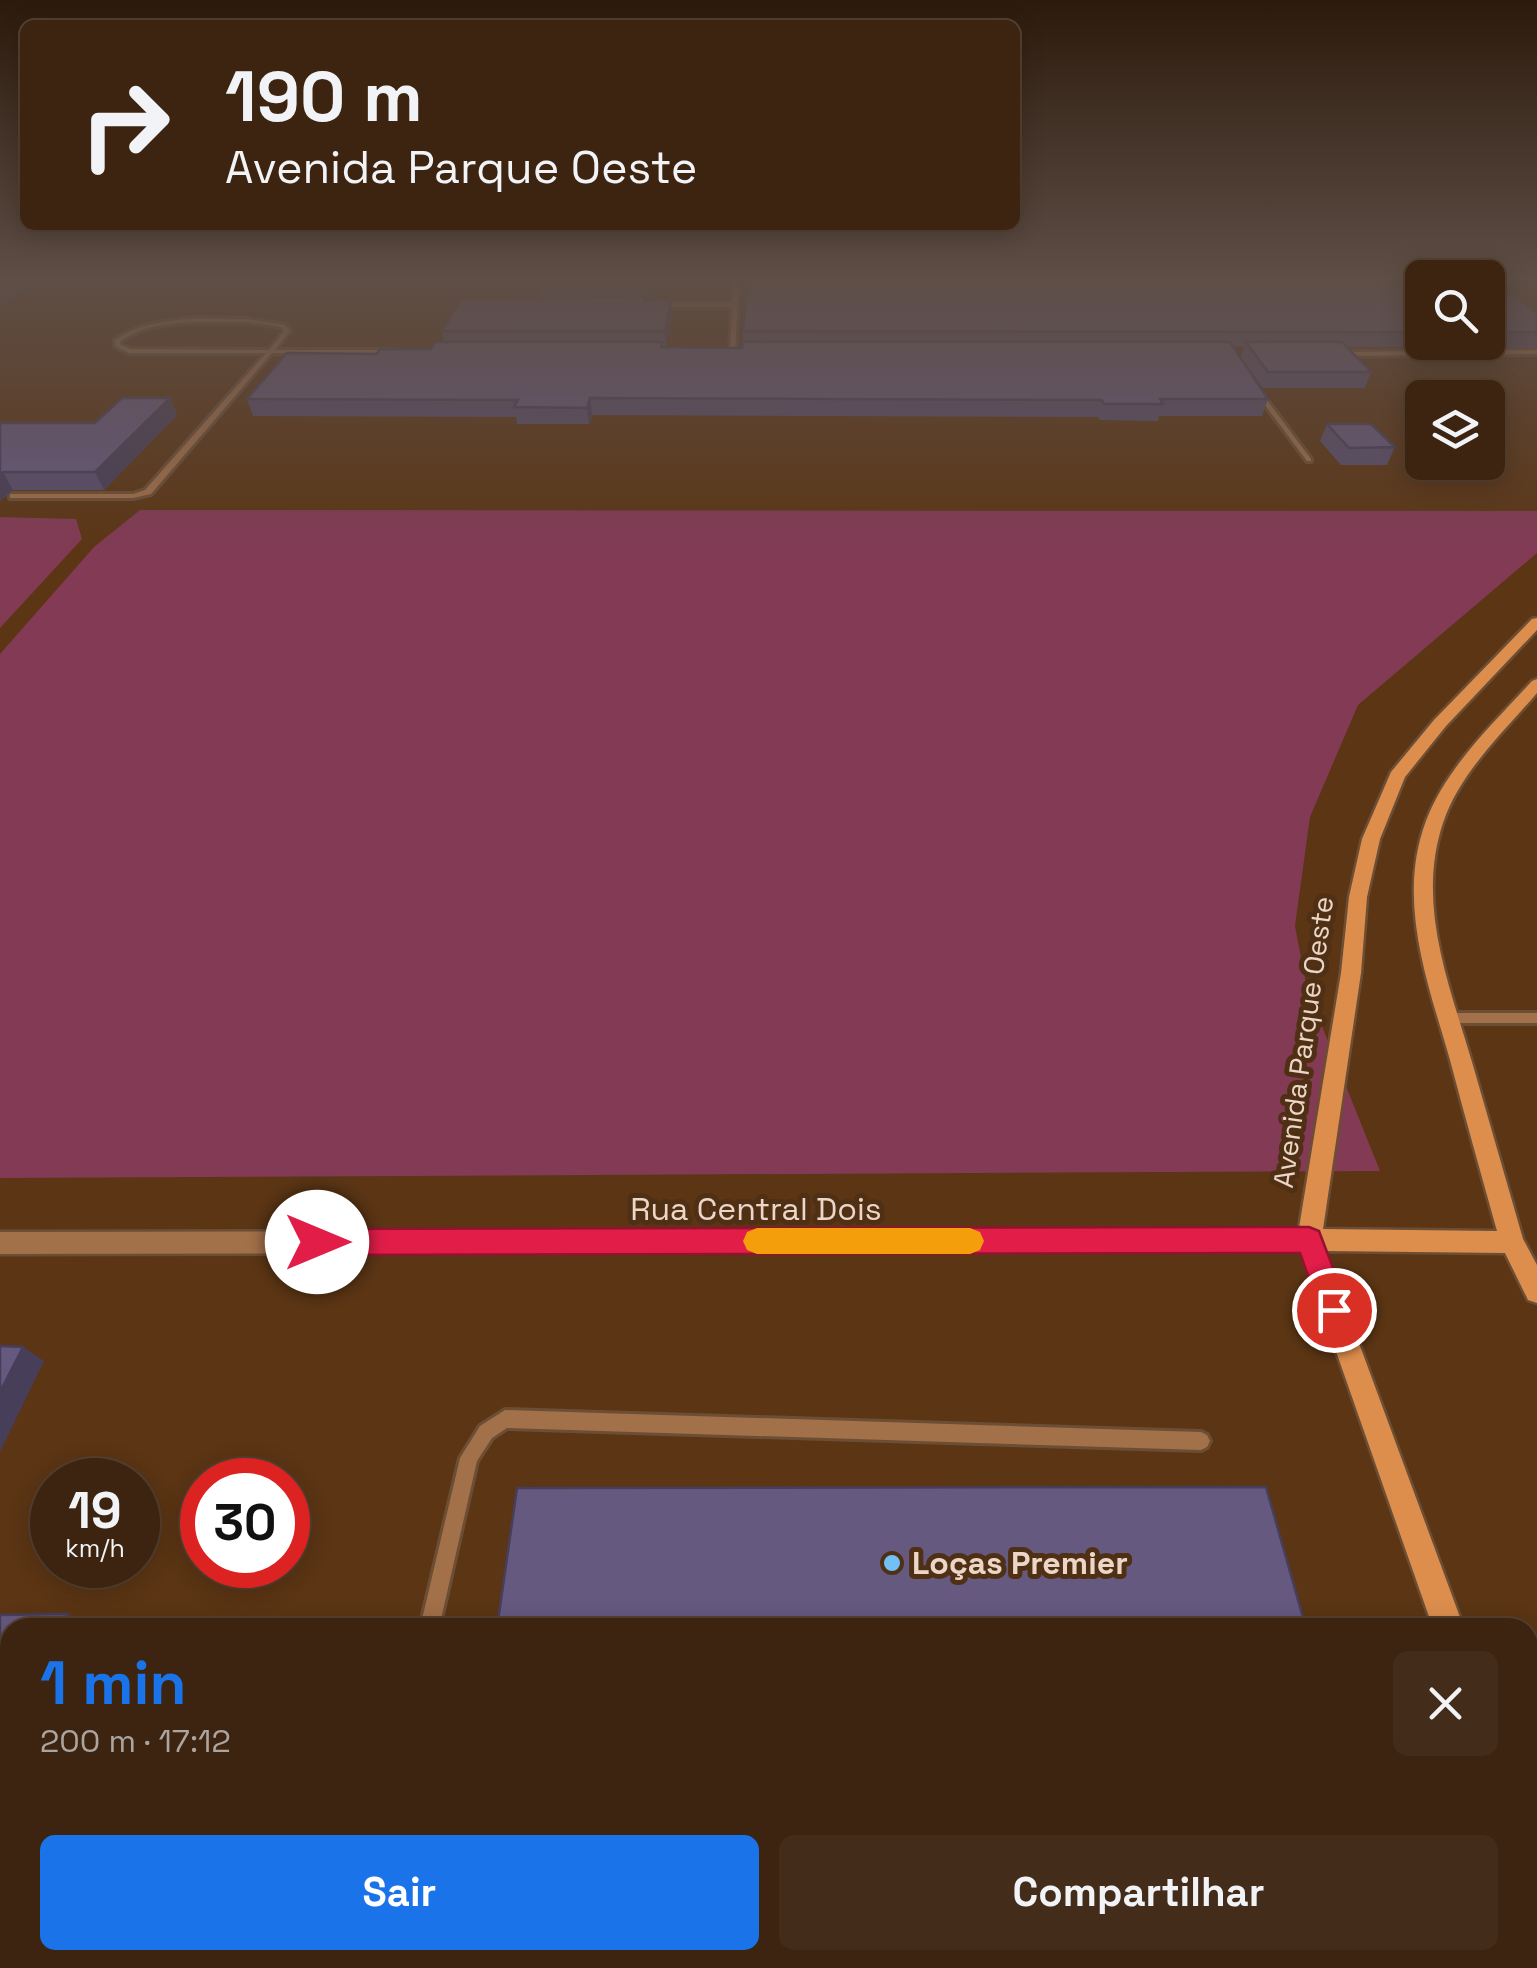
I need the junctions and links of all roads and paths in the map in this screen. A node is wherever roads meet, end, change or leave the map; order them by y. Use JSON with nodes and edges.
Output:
{"nodes":[{"id":1,"x":252,"y":373,"type":"edge"},
{"id":2,"x":1252,"y":384,"type":"edge"},
{"id":3,"x":1309,"y":460,"type":"dead end"},
{"id":4,"x":13,"y":496,"type":"edge"},
{"id":5,"x":1537,"y":622,"type":"edge"},
{"id":6,"x":1537,"y":684,"type":"edge"},
{"id":7,"x":1450,"y":1018,"type":"junction"},
{"id":8,"x":1537,"y":1018,"type":"edge"},
{"id":9,"x":1309,"y":1240,"type":"junction"},
{"id":10,"x":1512,"y":1242,"type":"junction"},
{"id":11,"x":0,"y":1243,"type":"edge"},
{"id":12,"x":1537,"y":1291,"type":"edge"},
{"id":13,"x":1200,"y":1442,"type":"dead end"},
{"id":14,"x":431,"y":1618,"type":"edge"},
{"id":15,"x":1445,"y":1618,"type":"edge"}],
"edges":[{"from":1,"to":4,"type":"lane"},
{"from":2,"to":3,"type":"lane"},
{"from":5,"to":9,"type":"street","name":"Avenida Parque Oeste"},
{"from":6,"to":7,"type":"street"},
{"from":7,"to":8,"type":"lane"},
{"from":7,"to":10,"type":"street"},
{"from":9,"to":10,"type":"street","name":"Rua Central Dois"},
{"from":9,"to":11,"type":"street","name":"Rua Central Dois"},
{"from":9,"to":15,"type":"street","name":"Avenida Parque Oeste"},
{"from":10,"to":12,"type":"street"},
{"from":13,"to":14,"type":"lane"}]}
